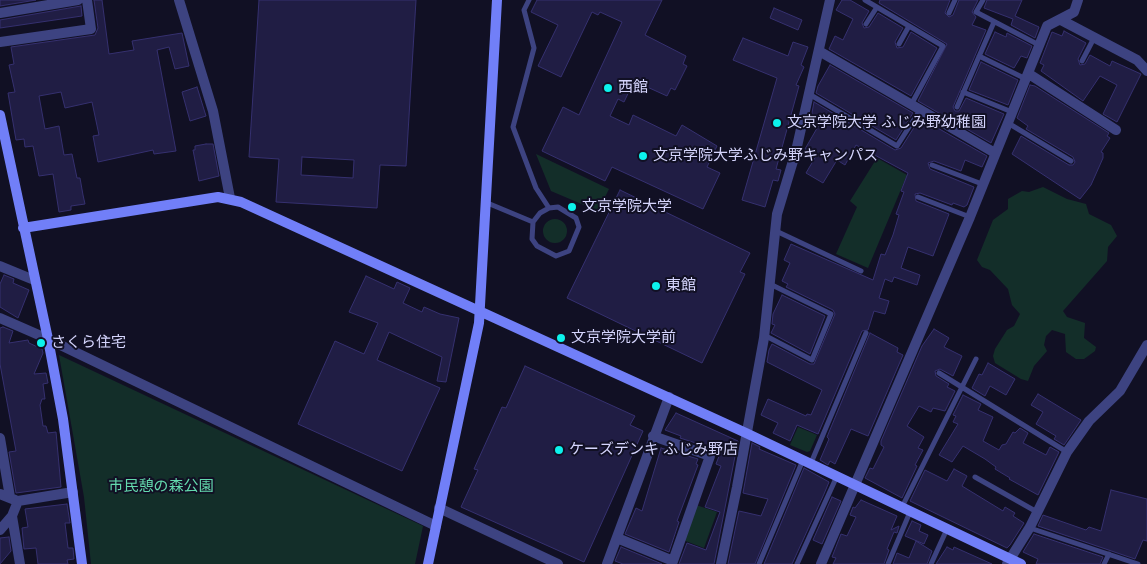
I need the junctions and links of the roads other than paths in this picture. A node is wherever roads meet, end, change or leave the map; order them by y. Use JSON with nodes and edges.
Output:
{"nodes":[{"id":1,"x":78,"y":0,"type":"edge"},
{"id":2,"x":87,"y":0,"type":"edge"},
{"id":3,"x":179,"y":0,"type":"edge"},
{"id":4,"x":497,"y":0,"type":"edge"},
{"id":5,"x":529,"y":0,"type":"edge"},
{"id":6,"x":830,"y":0,"type":"edge"},
{"id":7,"x":865,"y":0,"type":"edge"},
{"id":8,"x":955,"y":0,"type":"edge"},
{"id":9,"x":983,"y":0,"type":"edge"},
{"id":10,"x":1078,"y":0,"type":"edge"},
{"id":11,"x":877,"y":7,"type":"junction"},
{"id":12,"x":949,"y":13,"type":"dead end"},
{"id":13,"x":0,"y":14,"type":"edge"},
{"id":14,"x":1061,"y":20,"type":"junction"},
{"id":15,"x":994,"y":22,"type":"junction"},
{"id":16,"x":866,"y":24,"type":"dead end"},
{"id":17,"x":909,"y":26,"type":"junction"},
{"id":18,"x":1095,"y":38,"type":"junction"},
{"id":19,"x":0,"y":42,"type":"edge"},
{"id":20,"x":899,"y":44,"type":"dead end"},
{"id":21,"x":1040,"y":45,"type":"junction"},
{"id":22,"x":819,"y":51,"type":"junction"},
{"id":23,"x":979,"y":56,"type":"junction"},
{"id":24,"x":1082,"y":61,"type":"dead end"},
{"id":25,"x":1147,"y":71,"type":"edge"},
{"id":26,"x":1028,"y":77,"type":"junction"},
{"id":27,"x":963,"y":92,"type":"junction"},
{"id":28,"x":809,"y":94,"type":"junction"},
{"id":29,"x":912,"y":103,"type":"junction"},
{"id":30,"x":956,"y":108,"type":"dead end"},
{"id":31,"x":921,"y":109,"type":"junction"},
{"id":32,"x":1012,"y":112,"type":"junction"},
{"id":33,"x":0,"y":118,"type":"edge"},
{"id":34,"x":1008,"y":122,"type":"junction"},
{"id":35,"x":1116,"y":130,"type":"dead end"},
{"id":36,"x":995,"y":153,"type":"junction"},
{"id":37,"x":1071,"y":161,"type":"dead end"},
{"id":38,"x":932,"y":165,"type":"dead end"},
{"id":39,"x":982,"y":184,"type":"junction"},
{"id":40,"x":918,"y":197,"type":"dead end"},
{"id":41,"x":230,"y":198,"type":"junction"},
{"id":42,"x":485,"y":201,"type":"junction"},
{"id":43,"x":549,"y":208,"type":"junction"},
{"id":44,"x":970,"y":217,"type":"junction"},
{"id":45,"x":533,"y":222,"type":"junction"},
{"id":46,"x":23,"y":228,"type":"junction"},
{"id":47,"x":775,"y":230,"type":"junction"},
{"id":48,"x":0,"y":266,"type":"edge"},
{"id":49,"x":861,"y":271,"type":"dead end"},
{"id":50,"x":34,"y":280,"type":"junction"},
{"id":51,"x":770,"y":284,"type":"junction"},
{"id":52,"x":479,"y":311,"type":"junction"},
{"id":53,"x":0,"y":318,"type":"edge"},
{"id":54,"x":866,"y":333,"type":"dead end"},
{"id":55,"x":764,"y":335,"type":"junction"},
{"id":56,"x":48,"y":339,"type":"junction"},
{"id":57,"x":1147,"y":345,"type":"edge"},
{"id":58,"x":976,"y":360,"type":"dead end"},
{"id":59,"x":939,"y":373,"type":"dead end"},
{"id":60,"x":962,"y":387,"type":"junction"},
{"id":61,"x":669,"y":398,"type":"junction"},
{"id":62,"x":746,"y":433,"type":"junction"},
{"id":63,"x":653,"y":436,"type":"junction"},
{"id":64,"x":0,"y":438,"type":"edge"},
{"id":65,"x":1067,"y":452,"type":"junction"},
{"id":66,"x":807,"y":462,"type":"junction"},
{"id":67,"x":837,"y":476,"type":"junction"},
{"id":68,"x":975,"y":477,"type":"dead end"},
{"id":69,"x":856,"y":484,"type":"junction"},
{"id":70,"x":73,"y":492,"type":"junction"},
{"id":71,"x":10,"y":498,"type":"edge"},
{"id":72,"x":440,"y":508,"type":"junction"},
{"id":73,"x":906,"y":509,"type":"junction"},
{"id":74,"x":1037,"y":512,"type":"junction"},
{"id":75,"x":12,"y":516,"type":"junction"},
{"id":76,"x":436,"y":526,"type":"junction"},
{"id":77,"x":1030,"y":527,"type":"junction"},
{"id":78,"x":947,"y":529,"type":"junction"},
{"id":79,"x":0,"y":530,"type":"edge"},
{"id":80,"x":617,"y":538,"type":"junction"},
{"id":81,"x":1109,"y":554,"type":"junction"},
{"id":82,"x":1008,"y":561,"type":"edge"},
{"id":83,"x":672,"y":563,"type":"edge"},
{"id":84,"x":825,"y":563,"type":"edge"},
{"id":85,"x":20,"y":564,"type":"edge"},
{"id":86,"x":82,"y":564,"type":"edge"},
{"id":87,"x":428,"y":564,"type":"edge"},
{"id":88,"x":558,"y":564,"type":"edge"},
{"id":89,"x":607,"y":564,"type":"edge"},
{"id":90,"x":721,"y":564,"type":"edge"},
{"id":91,"x":759,"y":564,"type":"edge"},
{"id":92,"x":797,"y":564,"type":"edge"},
{"id":93,"x":888,"y":564,"type":"edge"},
{"id":94,"x":932,"y":564,"type":"edge"},
{"id":95,"x":1021,"y":564,"type":"edge"},
{"id":96,"x":1104,"y":564,"type":"edge"},
{"id":97,"x":1138,"y":564,"type":"edge"}],
"edges":[{"from":1,"to":13,"type":"street"},
{"from":2,"to":19,"type":"street"},
{"from":3,"to":41,"type":"street"},
{"from":4,"to":42,"type":"street"},
{"from":5,"to":43,"type":"lane"},
{"from":6,"to":22,"type":"street"},
{"from":7,"to":11,"type":"lane"},
{"from":8,"to":12,"type":"lane"},
{"from":9,"to":15,"type":"lane"},
{"from":10,"to":14,"type":"street"},
{"from":11,"to":16,"type":"lane"},
{"from":11,"to":17,"type":"lane"},
{"from":14,"to":18,"type":"street"},
{"from":14,"to":21,"type":"street"},
{"from":15,"to":21,"type":"lane"},
{"from":15,"to":23,"type":"lane"},
{"from":17,"to":20,"type":"lane"},
{"from":17,"to":29,"type":"lane"},
{"from":18,"to":24,"type":"lane"},
{"from":18,"to":25,"type":"street"},
{"from":21,"to":26,"type":"street"},
{"from":22,"to":28,"type":"street"},
{"from":22,"to":29,"type":"street"},
{"from":23,"to":26,"type":"lane"},
{"from":23,"to":27,"type":"lane"},
{"from":26,"to":32,"type":"street"},
{"from":26,"to":35,"type":"street"},
{"from":27,"to":30,"type":"lane"},
{"from":27,"to":32,"type":"lane"},
{"from":28,"to":31,"type":"lane"},
{"from":28,"to":47,"type":"street"},
{"from":29,"to":31,"type":"street"},
{"from":31,"to":36,"type":"street"},
{"from":32,"to":34,"type":"street"},
{"from":33,"to":46,"type":"street"},
{"from":34,"to":36,"type":"street"},
{"from":34,"to":37,"type":"lane"},
{"from":36,"to":39,"type":"street"},
{"from":38,"to":39,"type":"lane"},
{"from":39,"to":44,"type":"street"},
{"from":40,"to":44,"type":"lane"},
{"from":41,"to":46,"type":"street"},
{"from":41,"to":52,"type":"street"},
{"from":42,"to":45,"type":"lane"},
{"from":42,"to":52,"type":"street"},
{"from":43,"to":45,"type":"lane"},
{"from":43,"to":45,"type":"lane"},
{"from":44,"to":69,"type":"street"},
{"from":46,"to":50,"type":"street"},
{"from":47,"to":49,"type":"lane"},
{"from":47,"to":51,"type":"street"},
{"from":48,"to":50,"type":"street"},
{"from":50,"to":56,"type":"street"},
{"from":51,"to":55,"type":"street"},
{"from":51,"to":55,"type":"lane"},
{"from":52,"to":61,"type":"street"},
{"from":52,"to":72,"type":"street"},
{"from":53,"to":56,"type":"street"},
{"from":54,"to":66,"type":"lane"},
{"from":55,"to":62,"type":"street"},
{"from":56,"to":70,"type":"street"},
{"from":56,"to":76,"type":"street"},
{"from":57,"to":65,"type":"street"},
{"from":58,"to":60,"type":"lane"},
{"from":59,"to":60,"type":"lane"},
{"from":60,"to":65,"type":"lane"},
{"from":60,"to":73,"type":"lane"},
{"from":61,"to":62,"type":"street"},
{"from":61,"to":63,"type":"street"},
{"from":62,"to":66,"type":"street"},
{"from":62,"to":90,"type":"street"},
{"from":63,"to":80,"type":"street"},
{"from":63,"to":83,"type":"street"},
{"from":64,"to":71,"type":"street"},
{"from":65,"to":74,"type":"street"},
{"from":66,"to":67,"type":"street"},
{"from":66,"to":91,"type":"lane"},
{"from":67,"to":69,"type":"street"},
{"from":67,"to":92,"type":"lane"},
{"from":68,"to":74,"type":"lane"},
{"from":69,"to":73,"type":"street"},
{"from":69,"to":84,"type":"street"},
{"from":70,"to":71,"type":"street"},
{"from":70,"to":86,"type":"street"},
{"from":71,"to":75,"type":"street"},
{"from":72,"to":76,"type":"street"},
{"from":72,"to":88,"type":"street"},
{"from":73,"to":78,"type":"street"},
{"from":73,"to":93,"type":"lane"},
{"from":74,"to":77,"type":"street"},
{"from":75,"to":79,"type":"street"},
{"from":75,"to":85,"type":"street"},
{"from":76,"to":87,"type":"street"},
{"from":77,"to":81,"type":"lane"},
{"from":77,"to":82,"type":"street"},
{"from":78,"to":82,"type":"street"},
{"from":78,"to":94,"type":"lane"},
{"from":80,"to":83,"type":"street"},
{"from":80,"to":89,"type":"street"},
{"from":81,"to":96,"type":"lane"},
{"from":81,"to":97,"type":"lane"},
{"from":82,"to":95,"type":"street"}]}
